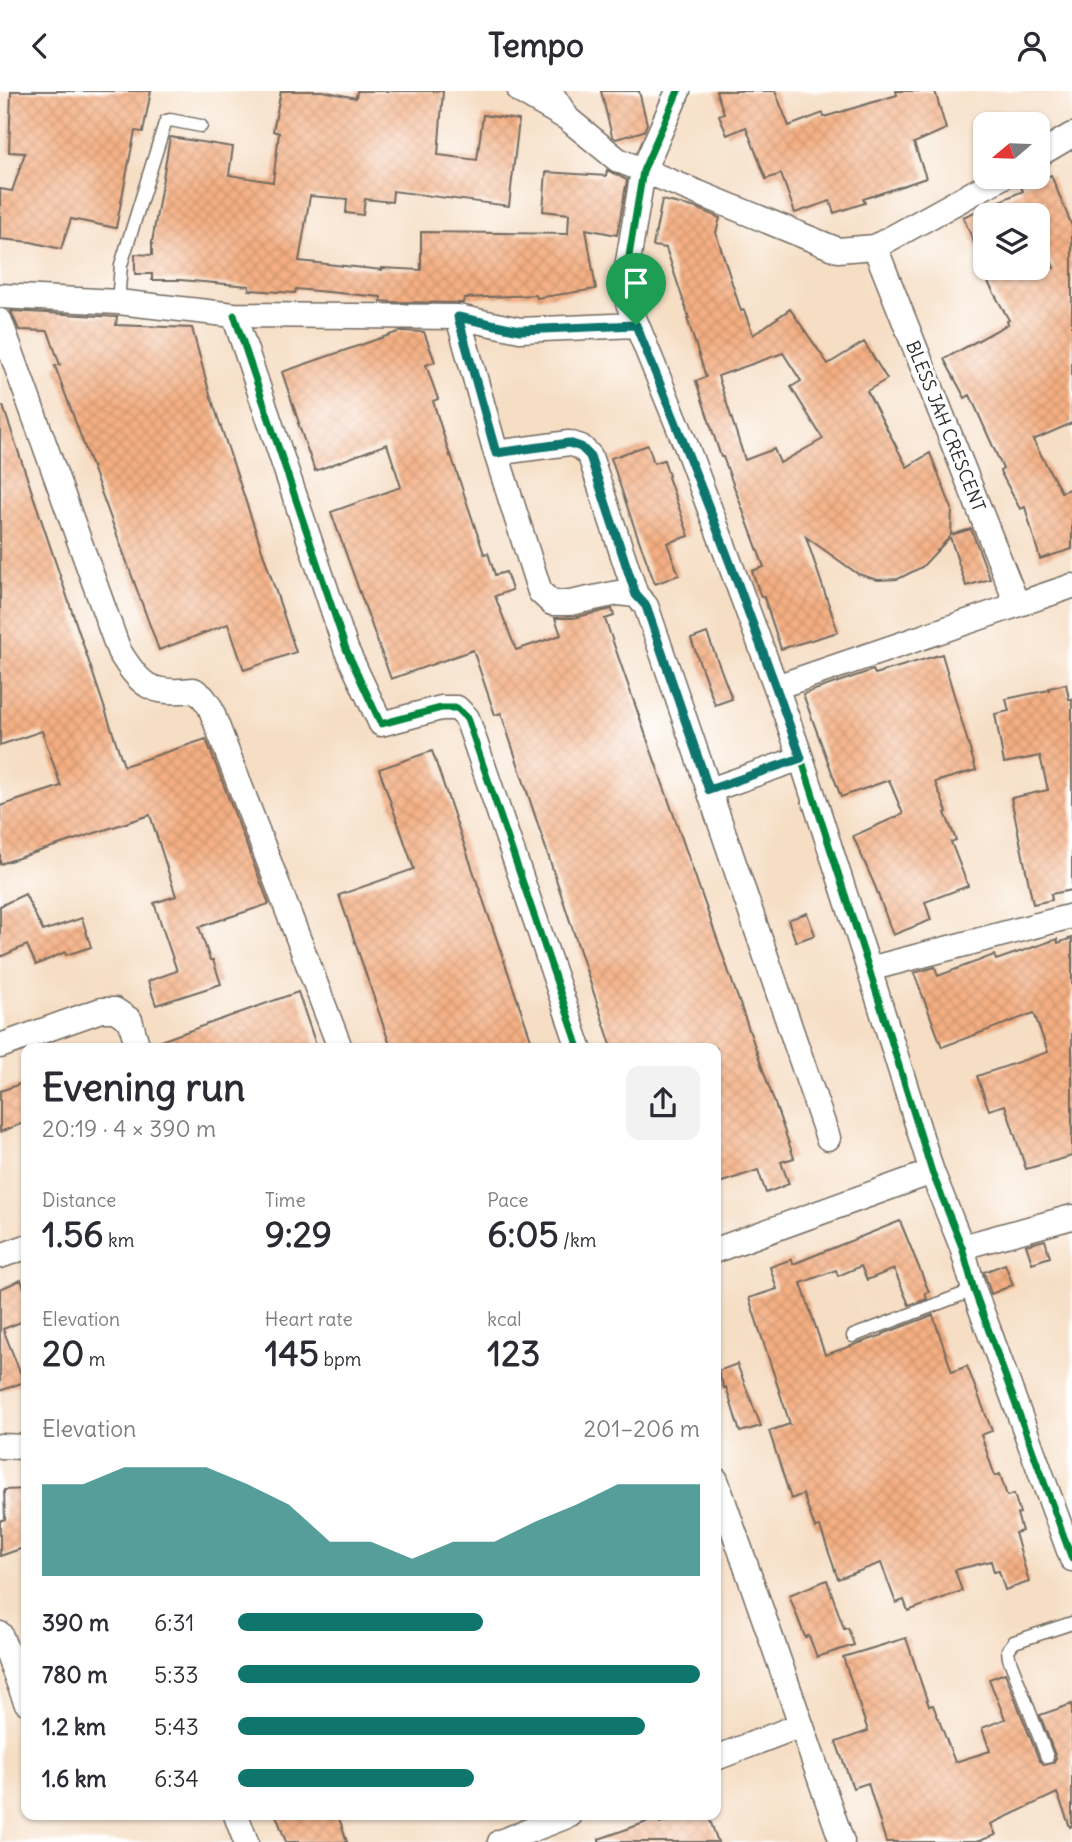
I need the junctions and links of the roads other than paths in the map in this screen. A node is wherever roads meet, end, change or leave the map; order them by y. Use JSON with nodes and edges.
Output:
{"nodes":[{"id":1,"x":520,"y":91,"type":"edge"},
{"id":2,"x":550,"y":91,"type":"edge"},
{"id":3,"x":678,"y":91,"type":"edge"},
{"id":4,"x":568,"y":119,"type":"junction"},
{"id":5,"x":201,"y":126,"type":"dead end"},
{"id":6,"x":1072,"y":135,"type":"edge"},
{"id":7,"x":1050,"y":148,"type":"edge"},
{"id":8,"x":643,"y":171,"type":"junction"},
{"id":9,"x":980,"y":189,"type":"edge"},
{"id":10,"x":874,"y":247,"type":"junction"},
{"id":11,"x":0,"y":296,"type":"edge"},
{"id":12,"x":118,"y":302,"type":"junction"},
{"id":13,"x":234,"y":315,"type":"junction"},
{"id":14,"x":458,"y":317,"type":"junction"},
{"id":15,"x":0,"y":321,"type":"edge"},
{"id":16,"x":636,"y":325,"type":"junction"},
{"id":17,"x":496,"y":453,"type":"junction"},
{"id":18,"x":1072,"y":586,"type":"edge"},
{"id":19,"x":636,"y":595,"type":"junction"},
{"id":20,"x":1017,"y":604,"type":"junction"},
{"id":21,"x":776,"y":687,"type":"junction"},
{"id":22,"x":801,"y":758,"type":"junction"},
{"id":23,"x":709,"y":790,"type":"junction"},
{"id":24,"x":1072,"y":916,"type":"edge"},
{"id":25,"x":869,"y":968,"type":"junction"},
{"id":26,"x":137,"y":1043,"type":"edge"},
{"id":27,"x":338,"y":1043,"type":"edge"},
{"id":28,"x":577,"y":1043,"type":"edge"},
{"id":29,"x":0,"y":1046,"type":"edge"},
{"id":30,"x":828,"y":1138,"type":"dead end"},
{"id":31,"x":932,"y":1172,"type":"junction"},
{"id":32,"x":1072,"y":1217,"type":"edge"},
{"id":33,"x":962,"y":1247,"type":"junction"},
{"id":34,"x":721,"y":1248,"type":"edge"},
{"id":35,"x":21,"y":1249,"type":"edge"},
{"id":36,"x":0,"y":1256,"type":"edge"},
{"id":37,"x":974,"y":1290,"type":"junction"},
{"id":38,"x":853,"y":1336,"type":"dead end"},
{"id":39,"x":0,"y":1446,"type":"edge"},
{"id":40,"x":21,"y":1447,"type":"edge"},
{"id":41,"x":721,"y":1499,"type":"edge"},
{"id":42,"x":1072,"y":1559,"type":"edge"},
{"id":43,"x":1072,"y":1623,"type":"edge"},
{"id":44,"x":0,"y":1634,"type":"edge"},
{"id":45,"x":21,"y":1689,"type":"edge"},
{"id":46,"x":801,"y":1725,"type":"junction"},
{"id":47,"x":721,"y":1756,"type":"edge"},
{"id":48,"x":1047,"y":1757,"type":"dead end"},
{"id":49,"x":238,"y":1820,"type":"edge"},
{"id":50,"x":557,"y":1820,"type":"edge"},
{"id":51,"x":246,"y":1842,"type":"edge"},
{"id":52,"x":500,"y":1842,"type":"edge"},
{"id":53,"x":842,"y":1842,"type":"edge"}],
"edges":[{"from":1,"to":4,"type":"street"},
{"from":2,"to":4,"type":"street"},
{"from":3,"to":8,"type":"street"},
{"from":4,"to":8,"type":"street"},
{"from":5,"to":12,"type":"lane"},
{"from":6,"to":7,"type":"street"},
{"from":8,"to":10,"type":"street"},
{"from":8,"to":16,"type":"street"},
{"from":9,"to":10,"type":"street"},
{"from":10,"to":20,"type":"street","name":"BLESS JAH CRESCENT"},
{"from":11,"to":12,"type":"street"},
{"from":12,"to":13,"type":"street"},
{"from":13,"to":14,"type":"street"},
{"from":13,"to":28,"type":"street"},
{"from":14,"to":16,"type":"street"},
{"from":14,"to":17,"type":"street"},
{"from":15,"to":27,"type":"street"},
{"from":16,"to":21,"type":"street"},
{"from":17,"to":19,"type":"street"},
{"from":17,"to":19,"type":"street"},
{"from":18,"to":20,"type":"street"},
{"from":19,"to":23,"type":"street"},
{"from":20,"to":21,"type":"street"},
{"from":21,"to":22,"type":"street"},
{"from":22,"to":23,"type":"street"},
{"from":22,"to":25,"type":"street"},
{"from":23,"to":30,"type":"street"},
{"from":24,"to":25,"type":"street"},
{"from":25,"to":31,"type":"street"},
{"from":26,"to":29,"type":"street"},
{"from":31,"to":33,"type":"street"},
{"from":31,"to":34,"type":"street"},
{"from":32,"to":33,"type":"street"},
{"from":33,"to":37,"type":"street"},
{"from":35,"to":36,"type":"street"},
{"from":37,"to":38,"type":"lane"},
{"from":37,"to":42,"type":"street"},
{"from":39,"to":40,"type":"street"},
{"from":41,"to":46,"type":"street"},
{"from":43,"to":48,"type":"lane"},
{"from":44,"to":45,"type":"street"},
{"from":46,"to":47,"type":"street"},
{"from":46,"to":53,"type":"street"},
{"from":49,"to":51,"type":"street"},
{"from":50,"to":52,"type":"street"}]}
